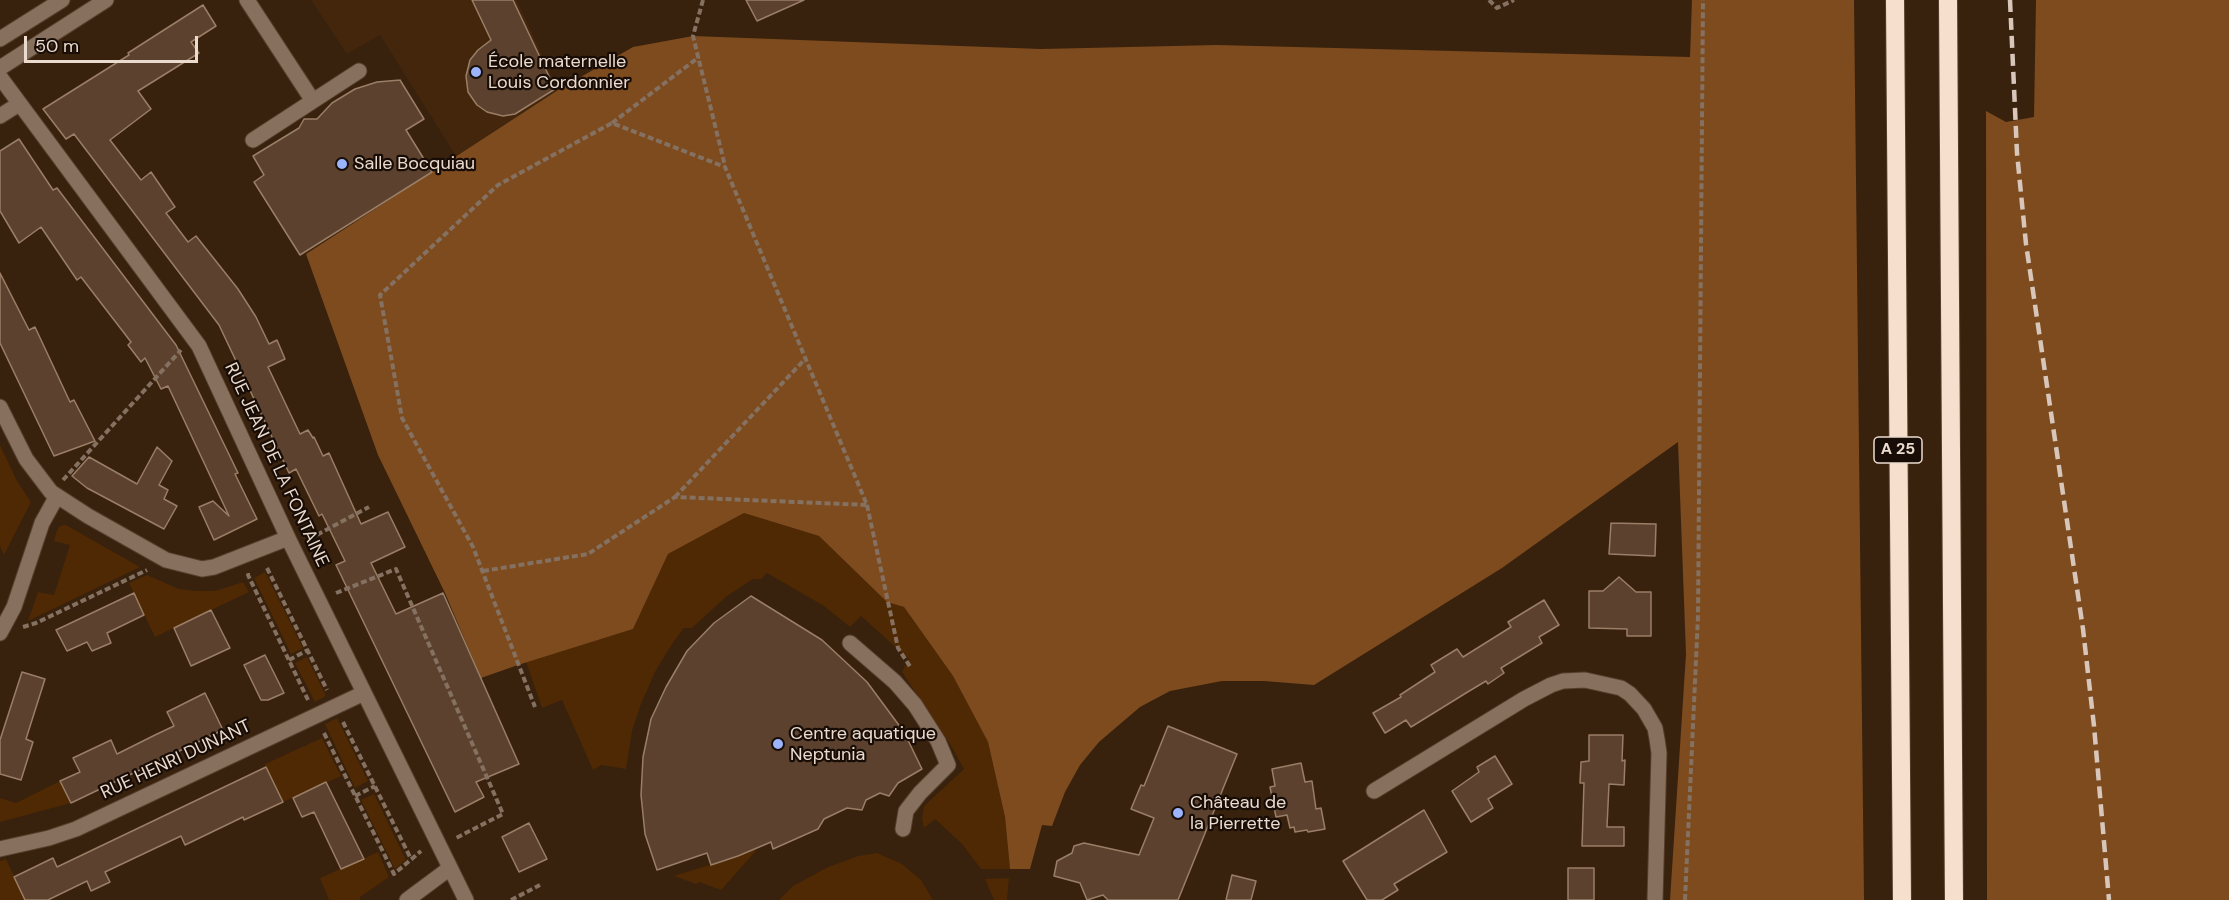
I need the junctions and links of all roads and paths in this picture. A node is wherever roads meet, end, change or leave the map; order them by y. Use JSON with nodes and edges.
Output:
{"nodes":[{"id":1,"x":62,"y":0,"type":"edge"},
{"id":2,"x":106,"y":0,"type":"edge"},
{"id":3,"x":247,"y":0,"type":"edge"},
{"id":4,"x":703,"y":0,"type":"edge"},
{"id":5,"x":1490,"y":0,"type":"edge"},
{"id":6,"x":1514,"y":0,"type":"edge"},
{"id":7,"x":1703,"y":0,"type":"edge"},
{"id":8,"x":1895,"y":0,"type":"edge"},
{"id":9,"x":1948,"y":0,"type":"edge"},
{"id":10,"x":0,"y":39,"type":"edge"},
{"id":11,"x":699,"y":57,"type":"junction"},
{"id":12,"x":0,"y":68,"type":"edge"},
{"id":13,"x":359,"y":71,"type":"dead end"},
{"id":14,"x":0,"y":77,"type":"edge"},
{"id":15,"x":313,"y":101,"type":"junction"},
{"id":16,"x":19,"y":104,"type":"junction"},
{"id":17,"x":0,"y":116,"type":"edge"},
{"id":18,"x":612,"y":123,"type":"junction"},
{"id":19,"x":253,"y":140,"type":"dead end"},
{"id":20,"x":725,"y":167,"type":"junction"},
{"id":21,"x":194,"y":336,"type":"junction"},
{"id":22,"x":806,"y":358,"type":"junction"},
{"id":23,"x":0,"y":407,"type":"edge"},
{"id":24,"x":54,"y":494,"type":"junction"},
{"id":25,"x":675,"y":497,"type":"junction"},
{"id":26,"x":867,"y":505,"type":"junction"},
{"id":27,"x":369,"y":507,"type":"dead end"},
{"id":28,"x":290,"y":543,"type":"junction"},
{"id":29,"x":166,"y":560,"type":"junction"},
{"id":30,"x":267,"y":567,"type":"dead end"},
{"id":31,"x":483,"y":571,"type":"junction"},
{"id":32,"x":318,"y":601,"type":"junction"},
{"id":33,"x":2,"y":629,"type":"edge"},
{"id":34,"x":850,"y":643,"type":"dead end"},
{"id":35,"x":308,"y":650,"type":"junction"},
{"id":36,"x":289,"y":660,"type":"dead end"},
{"id":37,"x":915,"y":675,"type":"dead end"},
{"id":38,"x":364,"y":693,"type":"junction"},
{"id":39,"x":332,"y":699,"type":"dead end"},
{"id":40,"x":535,"y":707,"type":"dead end"},
{"id":41,"x":339,"y":713,"type":"dead end"},
{"id":42,"x":375,"y":786,"type":"junction"},
{"id":43,"x":1374,"y":791,"type":"dead end"},
{"id":44,"x":355,"y":796,"type":"dead end"},
{"id":45,"x":903,"y":829,"type":"dead end"},
{"id":46,"x":440,"y":847,"type":"junction"},
{"id":47,"x":0,"y":849,"type":"edge"},
{"id":48,"x":411,"y":859,"type":"dead end"},
{"id":49,"x":450,"y":868,"type":"junction"},
{"id":50,"x":540,"y":885,"type":"dead end"},
{"id":51,"x":406,"y":900,"type":"edge"},
{"id":52,"x":466,"y":900,"type":"edge"},
{"id":53,"x":511,"y":900,"type":"edge"},
{"id":54,"x":1655,"y":900,"type":"edge"},
{"id":55,"x":1685,"y":900,"type":"edge"},
{"id":56,"x":1902,"y":900,"type":"edge"},
{"id":57,"x":1954,"y":900,"type":"edge"}],
"edges":[{"from":1,"to":10,"type":"street"},
{"from":2,"to":12,"type":"street"},
{"from":3,"to":15,"type":"street"},
{"from":4,"to":11,"type":"path"},
{"from":5,"to":6,"type":"path"},
{"from":7,"to":55,"type":"path"},
{"from":8,"to":56,"type":"highway","number":"A 25"},
{"from":9,"to":57,"type":"highway"},
{"from":11,"to":18,"type":"path"},
{"from":11,"to":20,"type":"path"},
{"from":13,"to":15,"type":"street"},
{"from":14,"to":16,"type":"street","name":"RUE JEAN DE LA FONTAINE"},
{"from":15,"to":19,"type":"street"},
{"from":16,"to":17,"type":"street"},
{"from":16,"to":21,"type":"street","name":"RUE JEAN DE LA FONTAINE"},
{"from":18,"to":20,"type":"path"},
{"from":18,"to":31,"type":"path"},
{"from":20,"to":22,"type":"path"},
{"from":21,"to":24,"type":"path"},
{"from":21,"to":28,"type":"street","name":"RUE JEAN DE LA FONTAINE"},
{"from":22,"to":25,"type":"path"},
{"from":22,"to":26,"type":"path"},
{"from":23,"to":24,"type":"street"},
{"from":24,"to":29,"type":"street"},
{"from":24,"to":33,"type":"street"},
{"from":25,"to":26,"type":"path"},
{"from":25,"to":31,"type":"path"},
{"from":26,"to":37,"type":"path"},
{"from":27,"to":28,"type":"path"},
{"from":28,"to":29,"type":"street"},
{"from":28,"to":32,"type":"street","name":"RUE JEAN DE LA FONTAINE"},
{"from":29,"to":33,"type":"path"},
{"from":30,"to":35,"type":"path"},
{"from":31,"to":40,"type":"path"},
{"from":32,"to":38,"type":"street","name":"RUE JEAN DE LA FONTAINE"},
{"from":32,"to":46,"type":"path"},
{"from":34,"to":45,"type":"street"},
{"from":35,"to":36,"type":"path"},
{"from":35,"to":39,"type":"path"},
{"from":38,"to":46,"type":"street","name":"RUE JEAN DE LA FONTAINE"},
{"from":38,"to":47,"type":"street","name":"RUE HENRI DUNANT"},
{"from":41,"to":42,"type":"path"},
{"from":42,"to":44,"type":"path"},
{"from":42,"to":48,"type":"path"},
{"from":43,"to":54,"type":"street"},
{"from":46,"to":49,"type":"street","name":"RUE JEAN DE LA FONTAINE"},
{"from":49,"to":51,"type":"street"},
{"from":49,"to":52,"type":"street","name":"RUE JEAN DE LA FONTAINE"},
{"from":50,"to":53,"type":"path"}]}
